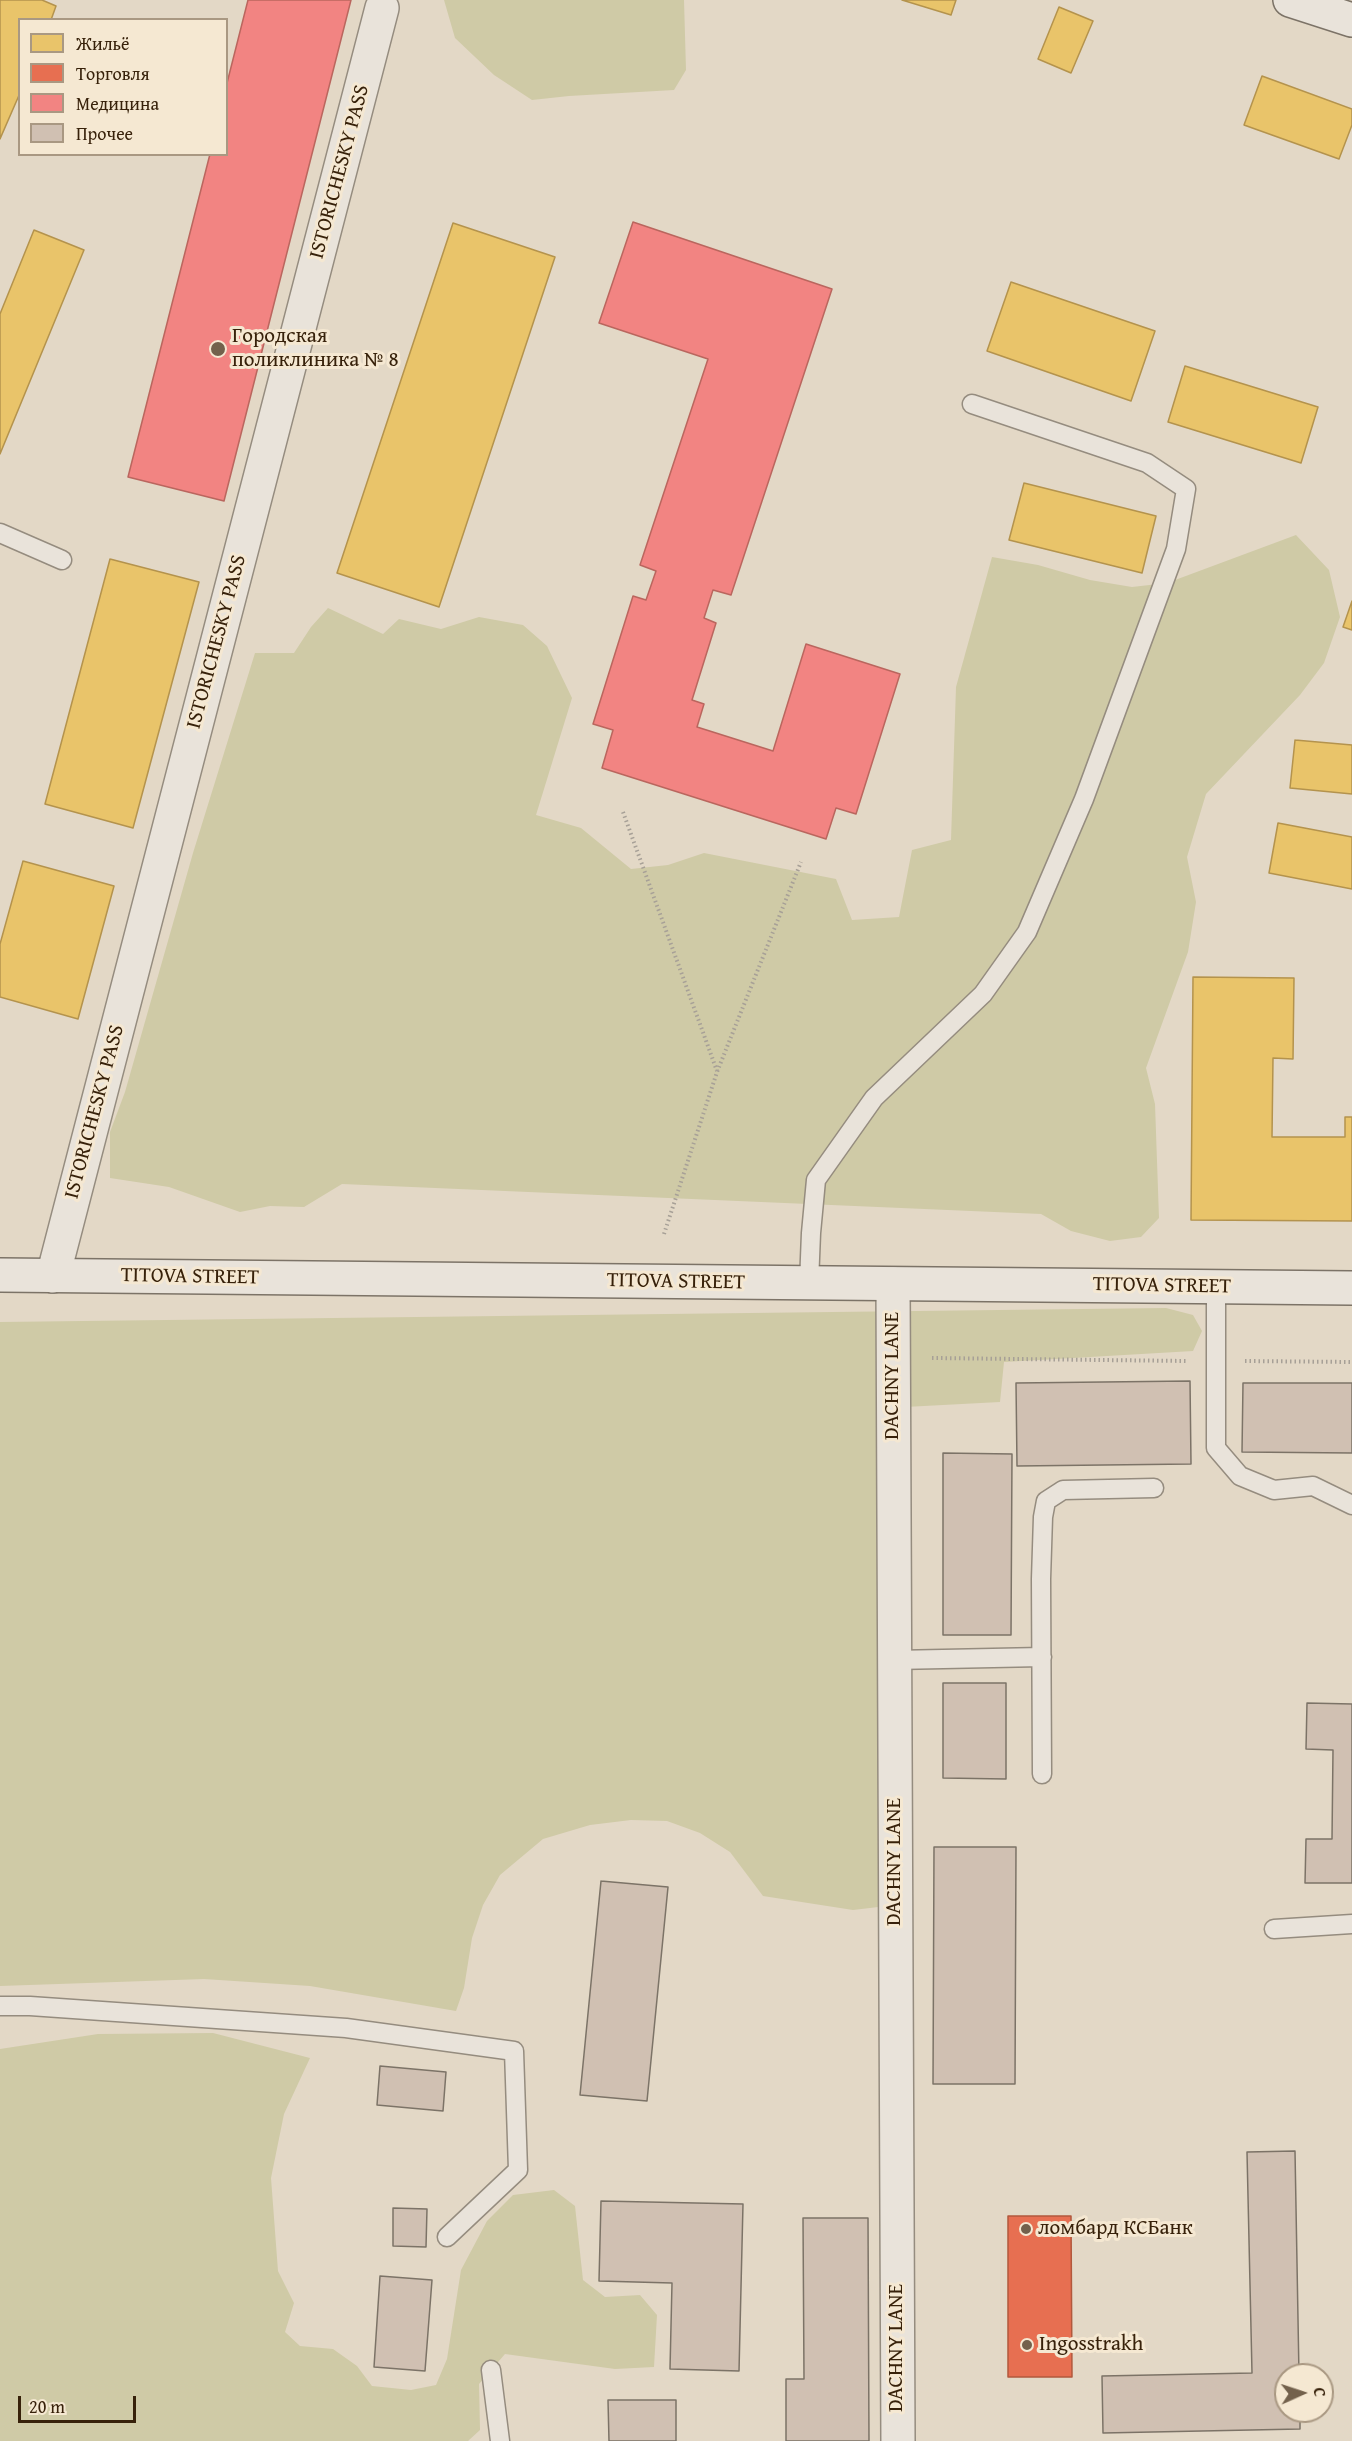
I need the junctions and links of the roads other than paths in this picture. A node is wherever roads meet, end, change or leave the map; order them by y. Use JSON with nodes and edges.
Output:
{"nodes":[{"id":1,"x":1290,"y":0,"type":"edge"},
{"id":2,"x":382,"y":8,"type":"dead end"},
{"id":3,"x":1352,"y":20,"type":"edge"},
{"id":4,"x":972,"y":404,"type":"dead end"},
{"id":5,"x":0,"y":533,"type":"edge"},
{"id":6,"x":62,"y":560,"type":"dead end"},
{"id":7,"x":0,"y":1275,"type":"edge"},
{"id":8,"x":52,"y":1276,"type":"junction"},
{"id":9,"x":809,"y":1283,"type":"junction"},
{"id":10,"x":893,"y":1284,"type":"junction"},
{"id":11,"x":1216,"y":1287,"type":"junction"},
{"id":12,"x":1352,"y":1288,"type":"edge"},
{"id":13,"x":1154,"y":1488,"type":"dead end"},
{"id":14,"x":1352,"y":1505,"type":"edge"},
{"id":15,"x":1042,"y":1657,"type":"junction"},
{"id":16,"x":894,"y":1660,"type":"junction"},
{"id":17,"x":1042,"y":1774,"type":"dead end"},
{"id":18,"x":1352,"y":1924,"type":"edge"},
{"id":19,"x":1274,"y":1929,"type":"dead end"},
{"id":20,"x":0,"y":2006,"type":"edge"},
{"id":21,"x":447,"y":2237,"type":"dead end"},
{"id":22,"x":491,"y":2370,"type":"dead end"},
{"id":23,"x":500,"y":2441,"type":"edge"},
{"id":24,"x":898,"y":2441,"type":"edge"}],
"edges":[{"from":1,"to":3,"type":"street"},
{"from":2,"to":8,"type":"street","name":"ISTORICHESKY PASS"},
{"from":4,"to":9,"type":"lane"},
{"from":5,"to":6,"type":"lane"},
{"from":7,"to":8,"type":"street","name":"TITOVA STREET"},
{"from":8,"to":9,"type":"street","name":"TITOVA STREET"},
{"from":9,"to":10,"type":"street","name":"TITOVA STREET"},
{"from":10,"to":11,"type":"street","name":"TITOVA STREET"},
{"from":10,"to":16,"type":"street","name":"DACHNY LANE"},
{"from":11,"to":12,"type":"street","name":"TITOVA STREET"},
{"from":11,"to":14,"type":"lane"},
{"from":13,"to":15,"type":"lane"},
{"from":15,"to":16,"type":"lane"},
{"from":15,"to":17,"type":"lane"},
{"from":16,"to":24,"type":"street","name":"DACHNY LANE"},
{"from":18,"to":19,"type":"lane"},
{"from":20,"to":21,"type":"lane"},
{"from":22,"to":23,"type":"lane"}]}
